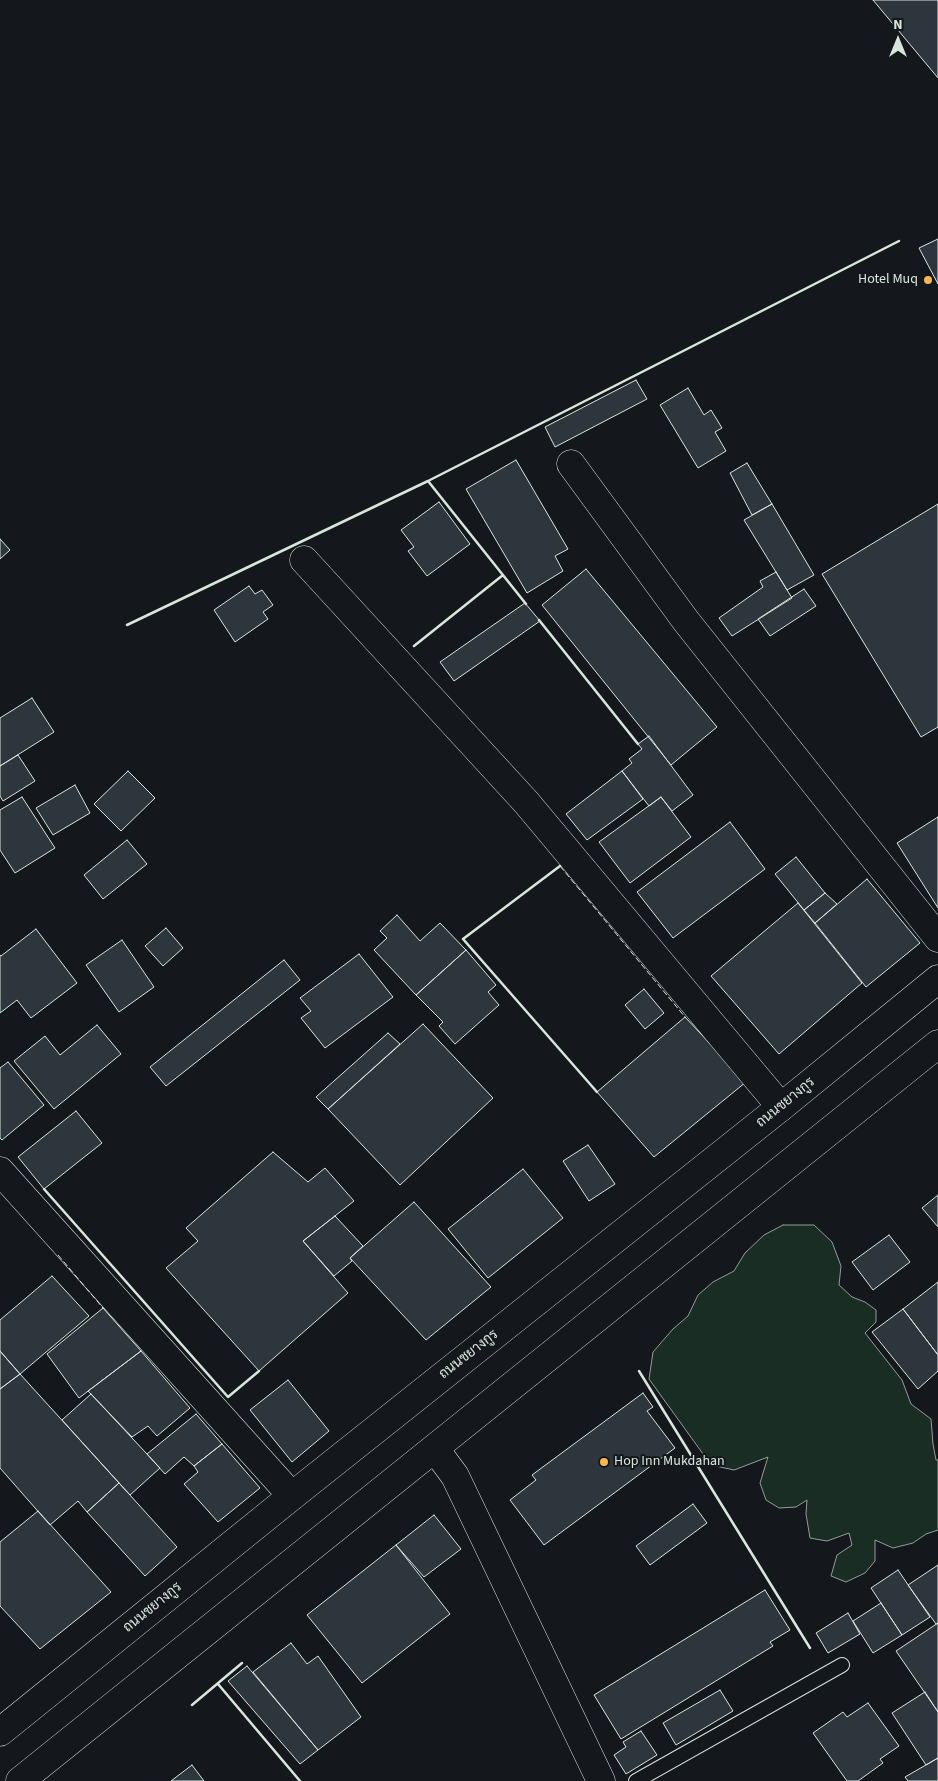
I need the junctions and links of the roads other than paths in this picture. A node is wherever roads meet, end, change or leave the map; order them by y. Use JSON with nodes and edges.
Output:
{"nodes":[{"id":1,"x":571,"y":464,"type":"dead end"},
{"id":2,"x":304,"y":560,"type":"dead end"},
{"id":3,"x":938,"y":938,"type":"edge"},
{"id":4,"x":938,"y":979,"type":"edge"},
{"id":5,"x":938,"y":1044,"type":"edge"},
{"id":6,"x":781,"y":1107,"type":"junction"},
{"id":7,"x":0,"y":1171,"type":"edge"},
{"id":8,"x":435,"y":1449,"type":"junction"},
{"id":9,"x":292,"y":1496,"type":"junction"},
{"id":10,"x":842,"y":1665,"type":"dead end"},
{"id":11,"x":0,"y":1732,"type":"edge"},
{"id":12,"x":20,"y":1781,"type":"edge"},
{"id":13,"x":602,"y":1781,"type":"edge"},
{"id":14,"x":636,"y":1781,"type":"edge"}],
"edges":[{"from":1,"to":3,"type":"main road"},
{"from":2,"to":6,"type":"main road"},
{"from":4,"to":6,"type":"main road","name":"ถนนชยางกูร"},
{"from":5,"to":8,"type":"main road"},
{"from":6,"to":9,"type":"main road","name":"ถนนชยางกูร"},
{"from":7,"to":9,"type":"main road"},
{"from":8,"to":12,"type":"main road"},
{"from":8,"to":13,"type":"main road"},
{"from":9,"to":11,"type":"main road","name":"ถนนชยางกูร"},
{"from":10,"to":14,"type":"lane"}]}
